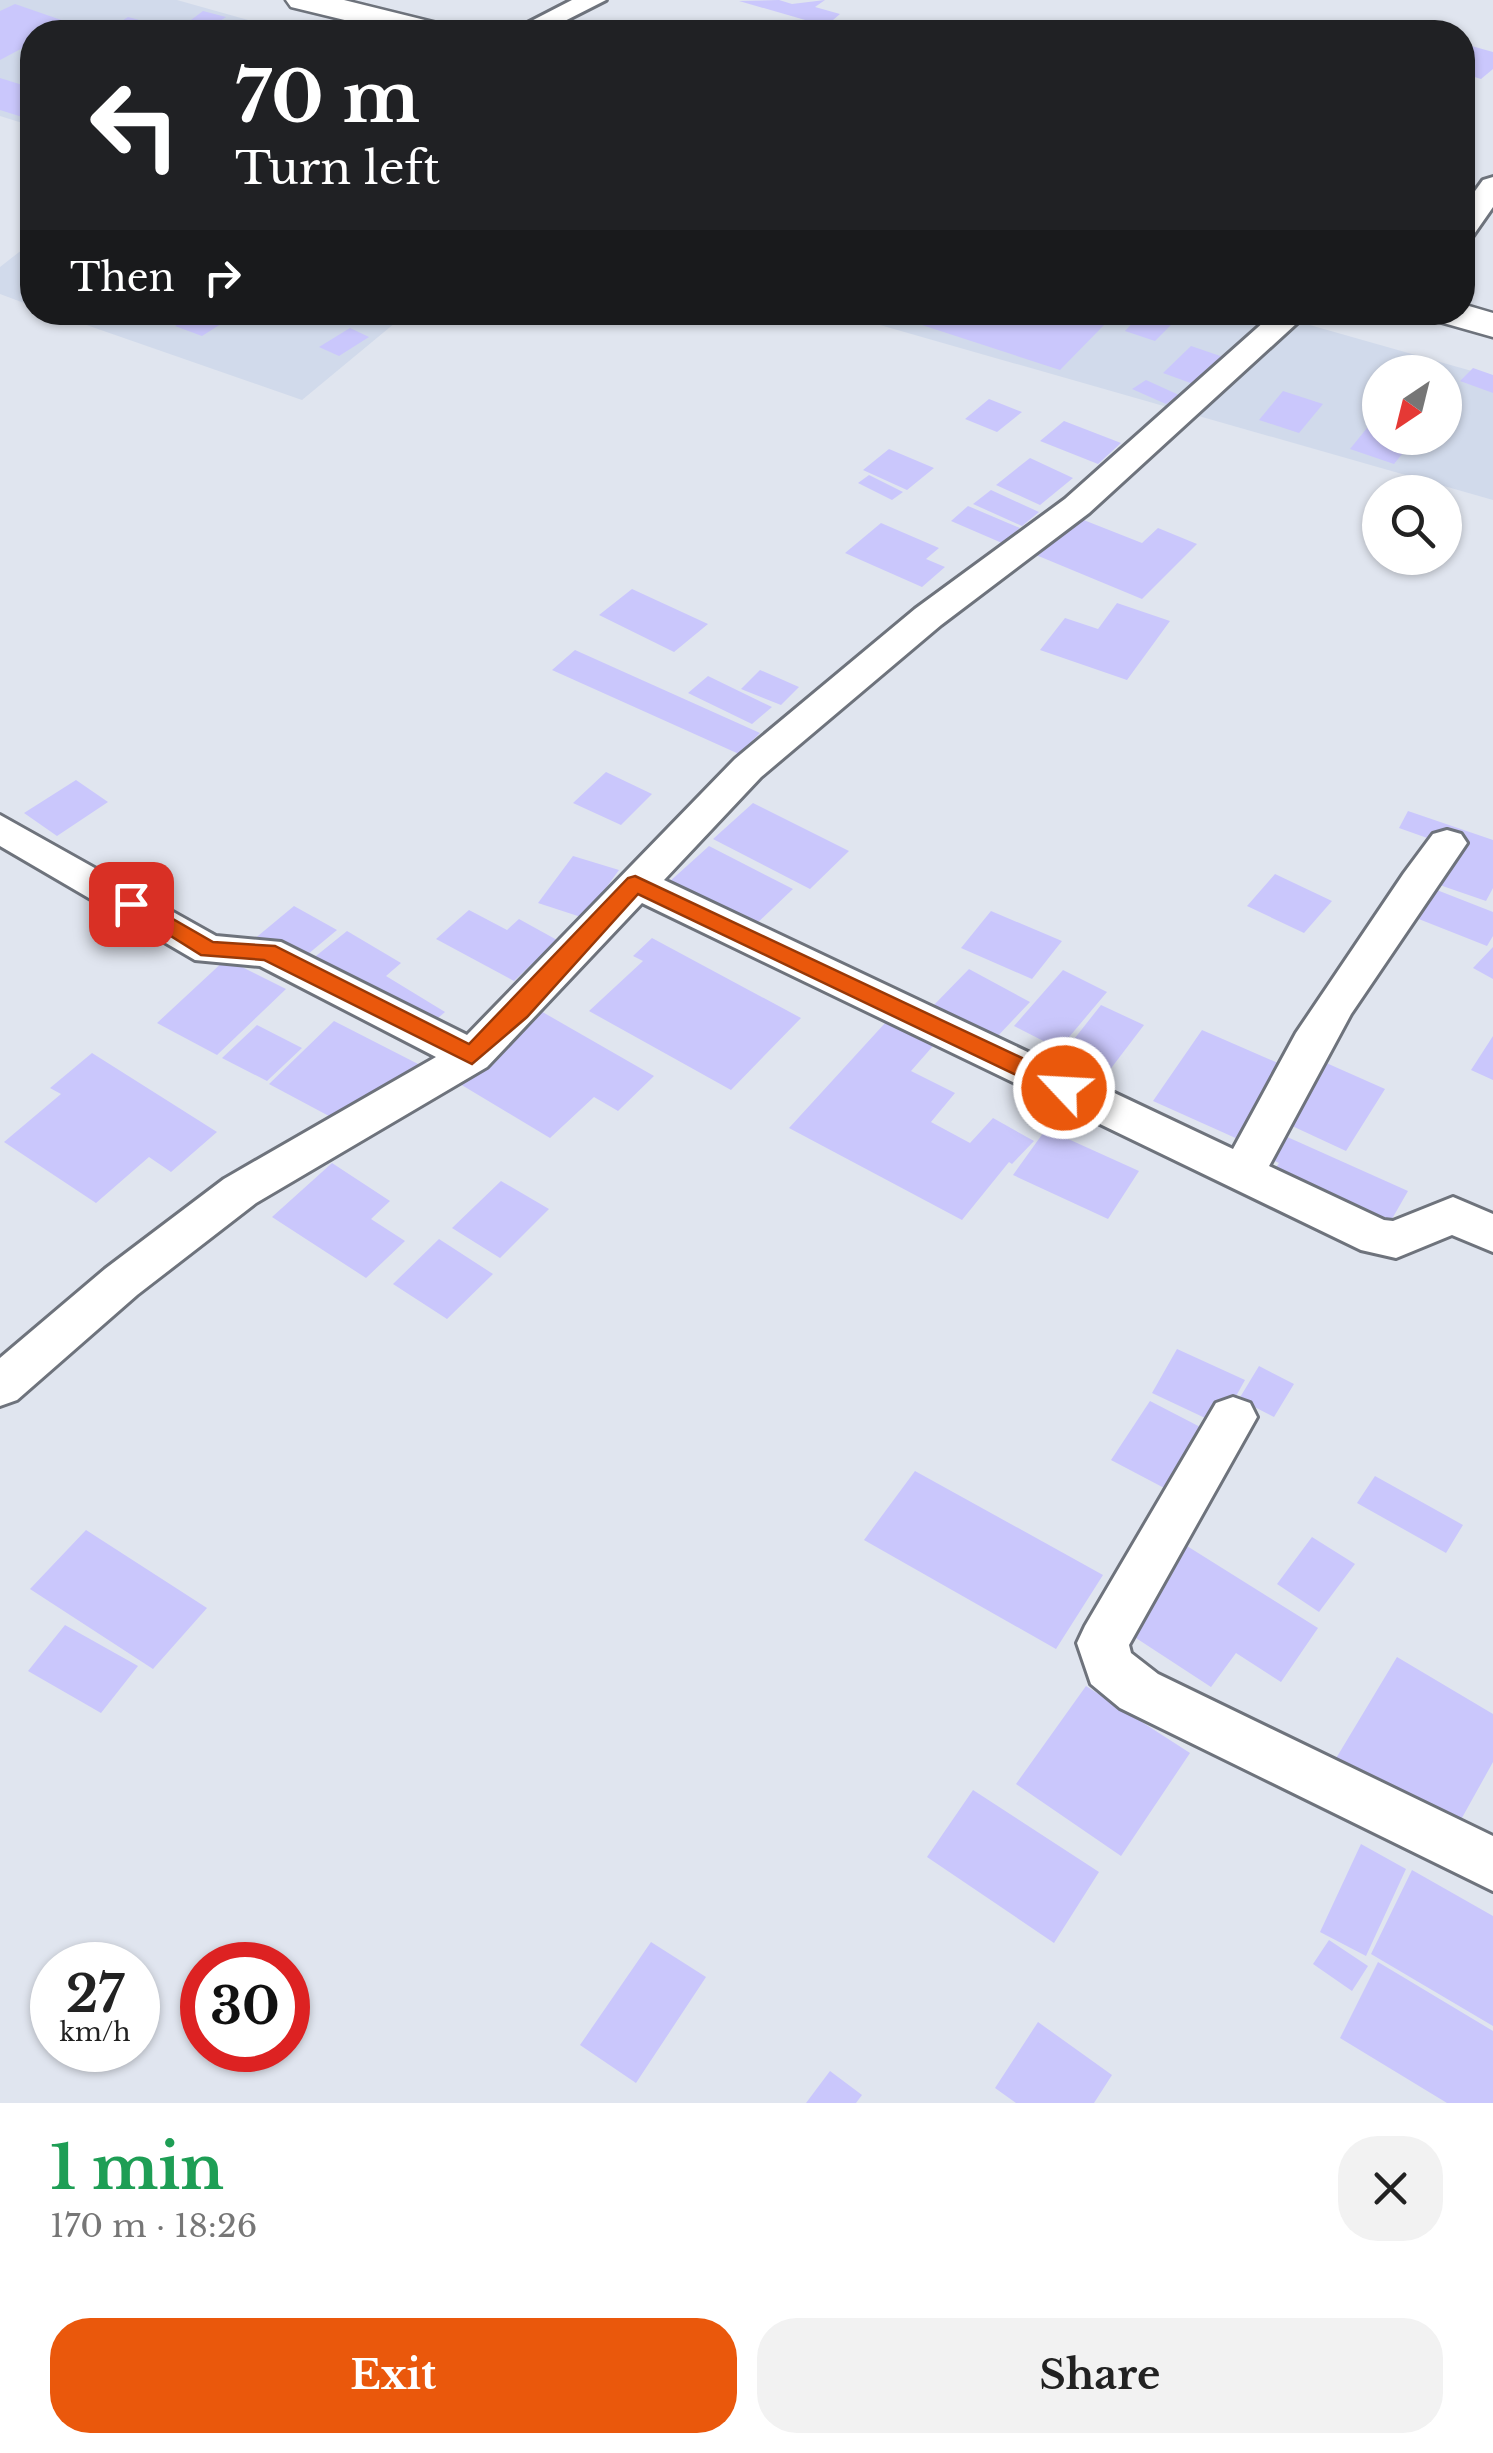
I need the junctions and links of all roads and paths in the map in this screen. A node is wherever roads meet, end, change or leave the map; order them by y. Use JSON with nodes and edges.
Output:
{"nodes":[{"id":1,"x":303,"y":0,"type":"edge"},
{"id":2,"x":594,"y":0,"type":"edge"},
{"id":3,"x":384,"y":20,"type":"edge"},
{"id":4,"x":550,"y":20,"type":"edge"},
{"id":5,"x":1493,"y":186,"type":"edge"},
{"id":6,"x":1475,"y":212,"type":"edge"},
{"id":7,"x":1279,"y":325,"type":"edge"},
{"id":8,"x":0,"y":828,"type":"edge"},
{"id":9,"x":1446,"y":843,"type":"dead end"},
{"id":10,"x":635,"y":883,"type":"junction"},
{"id":11,"x":472,"y":1056,"type":"junction"},
{"id":12,"x":1243,"y":1174,"type":"junction"},
{"id":13,"x":1493,"y":1234,"type":"edge"},
{"id":14,"x":0,"y":1386,"type":"edge"},
{"id":15,"x":1233,"y":1416,"type":"dead end"},
{"id":16,"x":1493,"y":1864,"type":"edge"}],
"edges":[{"from":1,"to":3,"type":"main road"},
{"from":2,"to":4,"type":"street"},
{"from":5,"to":6,"type":"street"},
{"from":7,"to":10,"type":"street"},
{"from":8,"to":11,"type":"street"},
{"from":9,"to":12,"type":"street"},
{"from":10,"to":11,"type":"street"},
{"from":10,"to":12,"type":"street"},
{"from":11,"to":14,"type":"street"},
{"from":12,"to":13,"type":"street"},
{"from":15,"to":16,"type":"street"}]}
